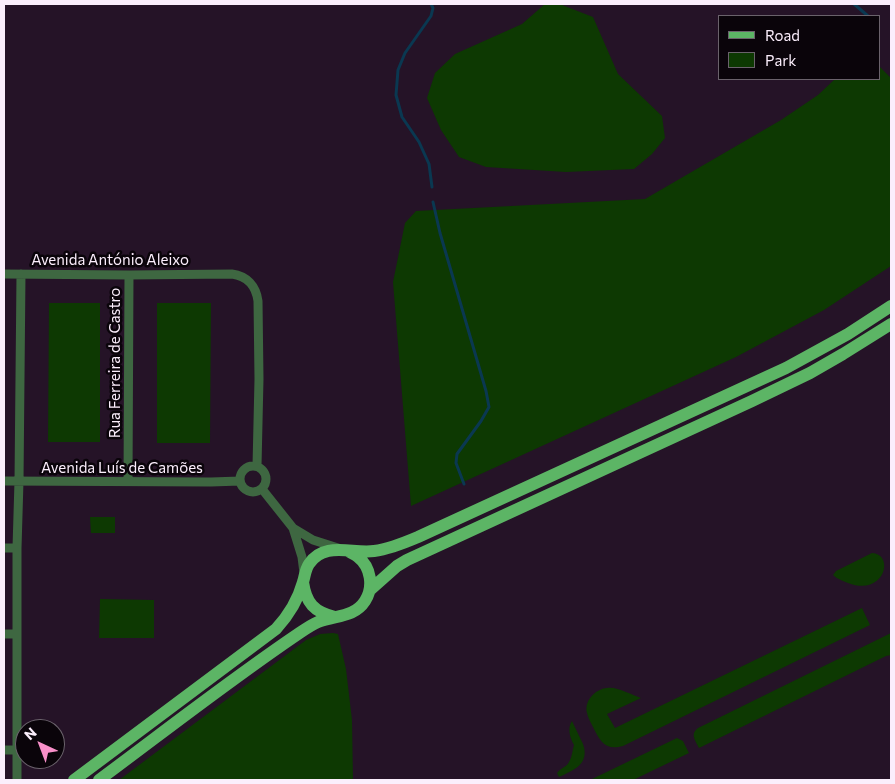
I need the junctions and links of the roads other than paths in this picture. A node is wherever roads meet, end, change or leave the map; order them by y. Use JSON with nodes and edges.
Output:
{"nodes":[{"id":1,"x":4,"y":274,"type":"edge"},
{"id":2,"x":21,"y":274,"type":"junction"},
{"id":3,"x":128,"y":275,"type":"junction"},
{"id":4,"x":891,"y":306,"type":"edge"},
{"id":5,"x":891,"y":324,"type":"edge"},
{"id":6,"x":257,"y":466,"type":"junction"},
{"id":7,"x":4,"y":481,"type":"edge"},
{"id":8,"x":19,"y":481,"type":"junction"},
{"id":9,"x":128,"y":481,"type":"junction"},
{"id":10,"x":240,"y":481,"type":"junction"},
{"id":11,"x":262,"y":489,"type":"junction"},
{"id":12,"x":293,"y":528,"type":"junction"},
{"id":13,"x":4,"y":548,"type":"edge"},
{"id":14,"x":17,"y":548,"type":"junction"},
{"id":15,"x":344,"y":550,"type":"junction"},
{"id":16,"x":304,"y":578,"type":"junction"},
{"id":17,"x":370,"y":590,"type":"junction"},
{"id":18,"x":335,"y":617,"type":"junction"},
{"id":19,"x":4,"y":634,"type":"edge"},
{"id":20,"x":17,"y":634,"type":"junction"},
{"id":21,"x":17,"y":719,"type":"edge"},
{"id":22,"x":74,"y":780,"type":"edge"},
{"id":23,"x":99,"y":780,"type":"edge"}],
"edges":[{"from":1,"to":2,"type":"street","name":"Avenida António Aleixo"},
{"from":2,"to":3,"type":"street","name":"Avenida António Aleixo"},
{"from":2,"to":8,"type":"street"},
{"from":3,"to":6,"type":"street","name":"Avenida António Aleixo"},
{"from":3,"to":9,"type":"street","name":"Rua Ferreira de Castro"},
{"from":4,"to":15,"type":"main road"},
{"from":5,"to":17,"type":"main road"},
{"from":6,"to":10,"type":"street"},
{"from":6,"to":11,"type":"street"},
{"from":7,"to":8,"type":"street","name":"Avenida Luís de Camões"},
{"from":8,"to":9,"type":"street","name":"Avenida Luís de Camões"},
{"from":8,"to":14,"type":"street"},
{"from":9,"to":10,"type":"street","name":"Avenida Luís de Camões"},
{"from":10,"to":11,"type":"street"},
{"from":11,"to":12,"type":"street"},
{"from":12,"to":15,"type":"street"},
{"from":12,"to":16,"type":"street"},
{"from":13,"to":14,"type":"street"},
{"from":14,"to":20,"type":"street"},
{"from":15,"to":16,"type":"main road"},
{"from":15,"to":17,"type":"main road"},
{"from":16,"to":18,"type":"main road"},
{"from":16,"to":22,"type":"main road"},
{"from":17,"to":18,"type":"main road"},
{"from":18,"to":23,"type":"main road"},
{"from":19,"to":20,"type":"street"},
{"from":20,"to":21,"type":"street"}]}
